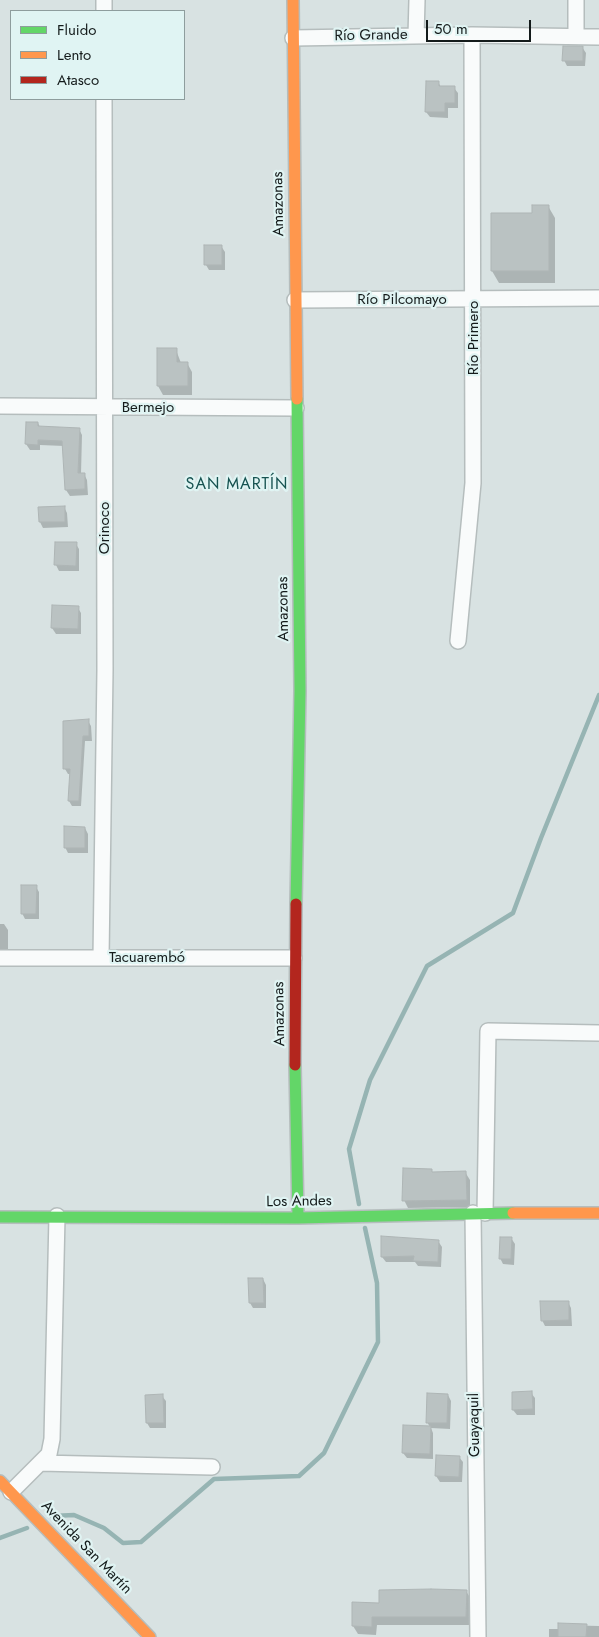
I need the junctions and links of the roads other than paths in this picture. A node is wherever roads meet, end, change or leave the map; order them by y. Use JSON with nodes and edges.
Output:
{"nodes":[{"id":1,"x":293,"y":0,"type":"edge"},
{"id":2,"x":417,"y":0,"type":"edge"},
{"id":3,"x":576,"y":0,"type":"edge"},
{"id":4,"x":472,"y":35,"type":"junction"},
{"id":5,"x":416,"y":36,"type":"junction"},
{"id":6,"x":576,"y":36,"type":"junction"},
{"id":7,"x":599,"y":36,"type":"edge"},
{"id":8,"x":293,"y":38,"type":"junction"},
{"id":9,"x":104,"y":100,"type":"edge"},
{"id":10,"x":599,"y":298,"type":"edge"},
{"id":11,"x":474,"y":299,"type":"junction"},
{"id":12,"x":295,"y":300,"type":"junction"},
{"id":13,"x":0,"y":406,"type":"edge"},
{"id":14,"x":105,"y":407,"type":"junction"},
{"id":15,"x":296,"y":408,"type":"junction"},
{"id":16,"x":458,"y":641,"type":"dead end"},
{"id":17,"x":0,"y":958,"type":"edge"},
{"id":18,"x":101,"y":958,"type":"junction"},
{"id":19,"x":294,"y":958,"type":"junction"},
{"id":20,"x":599,"y":1033,"type":"edge"},
{"id":21,"x":479,"y":1213,"type":"junction"},
{"id":22,"x":599,"y":1213,"type":"edge"},
{"id":23,"x":0,"y":1216,"type":"edge"},
{"id":24,"x":57,"y":1216,"type":"junction"},
{"id":25,"x":298,"y":1218,"type":"junction"},
{"id":26,"x":40,"y":1463,"type":"junction"},
{"id":27,"x":212,"y":1467,"type":"dead end"},
{"id":28,"x":0,"y":1481,"type":"edge"},
{"id":29,"x":11,"y":1492,"type":"junction"},
{"id":30,"x":150,"y":1637,"type":"edge"},
{"id":31,"x":478,"y":1637,"type":"edge"}],
"edges":[{"from":1,"to":8,"type":"street","name":"Amazonas"},
{"from":2,"to":5,"type":"street"},
{"from":3,"to":6,"type":"street"},
{"from":4,"to":5,"type":"street","name":"Río Grande"},
{"from":4,"to":6,"type":"street","name":"Río Grande"},
{"from":4,"to":11,"type":"street","name":"Río Primero"},
{"from":5,"to":8,"type":"street","name":"Río Grande"},
{"from":6,"to":7,"type":"street","name":"Río Grande"},
{"from":8,"to":12,"type":"street","name":"Amazonas"},
{"from":9,"to":14,"type":"street","name":"Orinoco"},
{"from":10,"to":11,"type":"street","name":"Río Pilcomayo"},
{"from":11,"to":12,"type":"street","name":"Río Pilcomayo"},
{"from":11,"to":16,"type":"street","name":"Río Primero"},
{"from":12,"to":15,"type":"street","name":"Amazonas"},
{"from":13,"to":14,"type":"street","name":"Bermejo"},
{"from":14,"to":15,"type":"street","name":"Bermejo"},
{"from":14,"to":18,"type":"street","name":"Orinoco"},
{"from":15,"to":19,"type":"street","name":"Amazonas"},
{"from":17,"to":18,"type":"street","name":"Tacuarembó"},
{"from":18,"to":19,"type":"street","name":"Tacuarembó"},
{"from":19,"to":25,"type":"street","name":"Amazonas"},
{"from":20,"to":21,"type":"street","name":"Guayaquil"},
{"from":21,"to":22,"type":"street","name":"Los Andes"},
{"from":21,"to":25,"type":"street","name":"Los Andes"},
{"from":21,"to":31,"type":"street","name":"Guayaquil"},
{"from":23,"to":24,"type":"street","name":"Los Andes"},
{"from":24,"to":25,"type":"street","name":"Los Andes"},
{"from":24,"to":26,"type":"street"},
{"from":26,"to":27,"type":"street"},
{"from":26,"to":29,"type":"street"},
{"from":28,"to":29,"type":"street","name":"Avenida San Martín"},
{"from":29,"to":30,"type":"street","name":"Avenida San Martín"}]}
